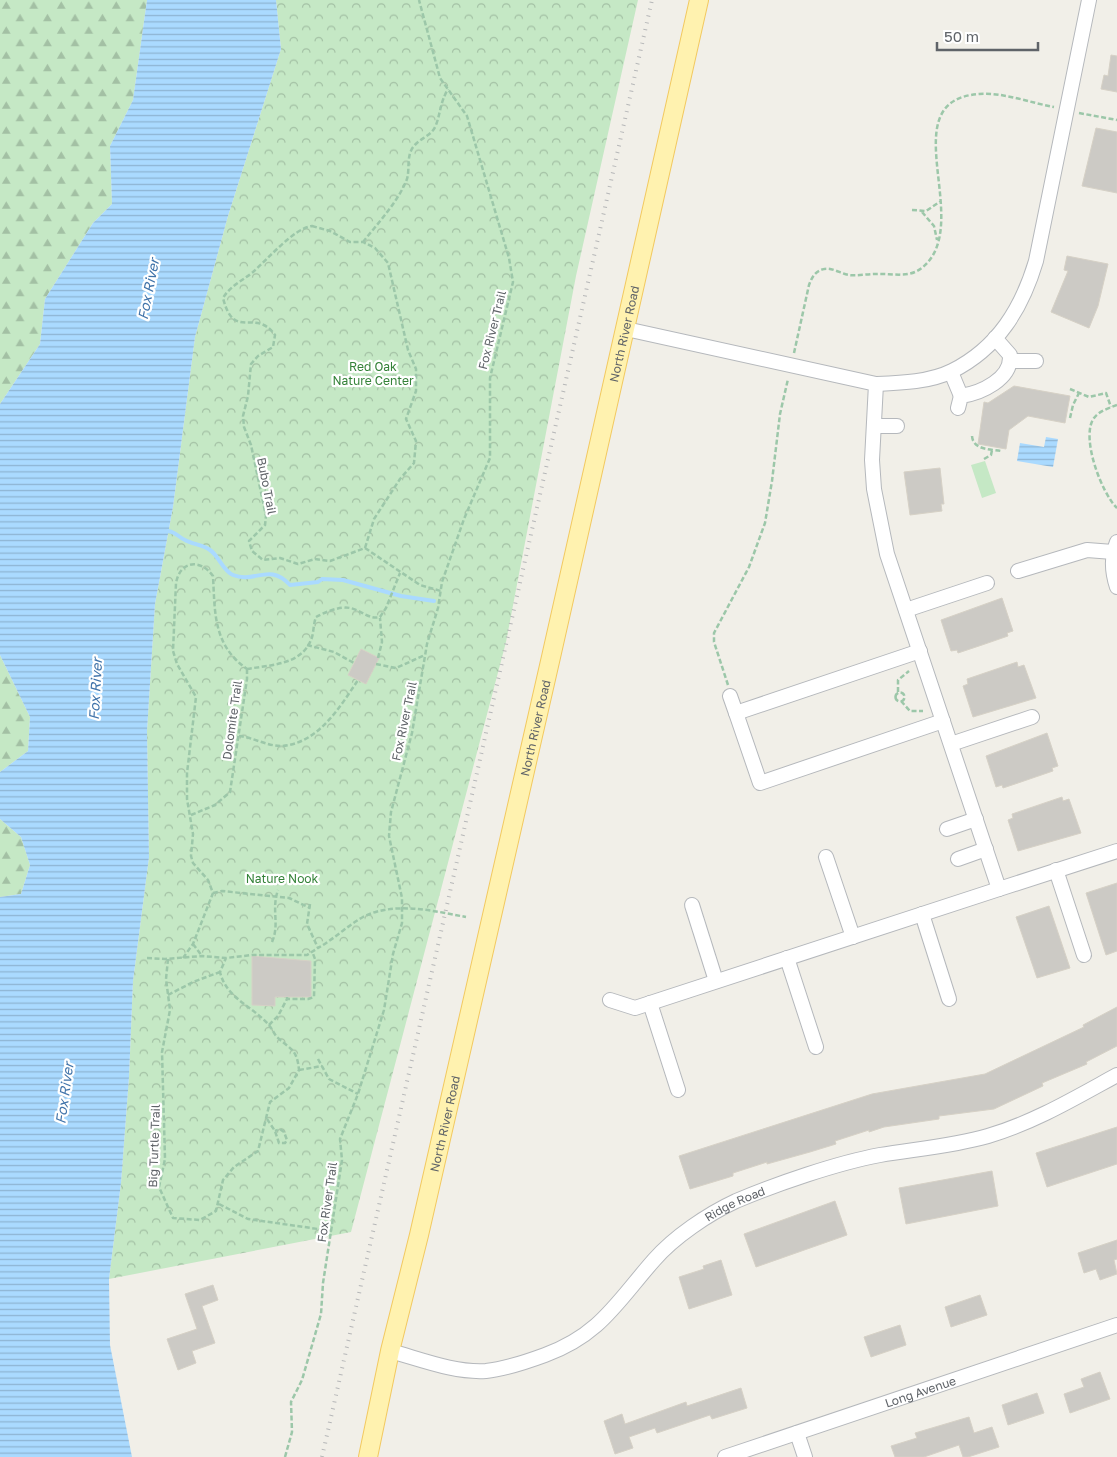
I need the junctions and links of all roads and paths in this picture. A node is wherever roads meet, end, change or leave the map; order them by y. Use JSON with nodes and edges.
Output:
{"nodes":[{"id":1,"x":419,"y":0,"type":"edge"},
{"id":2,"x":699,"y":0,"type":"edge"},
{"id":3,"x":1089,"y":0,"type":"edge"},
{"id":4,"x":448,"y":89,"type":"junction"},
{"id":5,"x":1058,"y":108,"type":"dead end"},
{"id":6,"x":1075,"y":112,"type":"dead end"},
{"id":7,"x":1117,"y":120,"type":"edge"},
{"id":8,"x":941,"y":200,"type":"junction"},
{"id":9,"x":912,"y":210,"type":"dead end"},
{"id":10,"x":922,"y":212,"type":"junction"},
{"id":11,"x":363,"y":242,"type":"junction"},
{"id":12,"x":938,"y":242,"type":"junction"},
{"id":13,"x":626,"y":329,"type":"junction"},
{"id":14,"x":995,"y":338,"type":"junction"},
{"id":15,"x":794,"y":355,"type":"dead end"},
{"id":16,"x":1011,"y":361,"type":"junction"},
{"id":17,"x":1036,"y":361,"type":"dead end"},
{"id":18,"x":951,"y":372,"type":"junction"},
{"id":19,"x":789,"y":375,"type":"dead end"},
{"id":20,"x":876,"y":384,"type":"junction"},
{"id":21,"x":1070,"y":389,"type":"dead end"},
{"id":22,"x":1079,"y":393,"type":"junction"},
{"id":23,"x":1117,"y":405,"type":"edge"},
{"id":24,"x":1111,"y":407,"type":"junction"},
{"id":25,"x":1070,"y":418,"type":"dead end"},
{"id":26,"x":874,"y":426,"type":"junction"},
{"id":27,"x":897,"y":426,"type":"dead end"},
{"id":28,"x":972,"y":436,"type":"dead end"},
{"id":29,"x":993,"y":449,"type":"junction"},
{"id":30,"x":1001,"y":451,"type":"dead end"},
{"id":31,"x":984,"y":460,"type":"dead end"},
{"id":32,"x":1117,"y":508,"type":"edge"},
{"id":33,"x":1115,"y":547,"type":"edge"},
{"id":34,"x":365,"y":548,"type":"junction"},
{"id":35,"x":1018,"y":572,"type":"dead end"},
{"id":36,"x":400,"y":573,"type":"junction"},
{"id":37,"x":987,"y":583,"type":"dead end"},
{"id":38,"x":1117,"y":588,"type":"edge"},
{"id":39,"x":442,"y":591,"type":"junction"},
{"id":40,"x":906,"y":610,"type":"junction"},
{"id":41,"x":380,"y":617,"type":"junction"},
{"id":42,"x":307,"y":645,"type":"junction"},
{"id":43,"x":920,"y":651,"type":"junction"},
{"id":44,"x":425,"y":655,"type":"junction"},
{"id":45,"x":378,"y":658,"type":"dead end"},
{"id":46,"x":354,"y":663,"type":"dead end"},
{"id":47,"x":376,"y":664,"type":"dead end"},
{"id":48,"x":247,"y":669,"type":"junction"},
{"id":49,"x":909,"y":671,"type":"dead end"},
{"id":50,"x":358,"y":680,"type":"dead end"},
{"id":51,"x":898,"y":692,"type":"junction"},
{"id":52,"x":730,"y":696,"type":"joint"},
{"id":53,"x":901,"y":701,"type":"junction"},
{"id":54,"x":922,"y":712,"type":"dead end"},
{"id":55,"x":736,"y":713,"type":"junction"},
{"id":56,"x":1032,"y":717,"type":"dead end"},
{"id":57,"x":943,"y":721,"type":"junction"},
{"id":58,"x":239,"y":736,"type":"junction"},
{"id":59,"x":951,"y":744,"type":"junction"},
{"id":60,"x":191,"y":815,"type":"junction"},
{"id":61,"x":976,"y":819,"type":"junction"},
{"id":62,"x":947,"y":829,"type":"dead end"},
{"id":63,"x":986,"y":849,"type":"junction"},
{"id":64,"x":1117,"y":851,"type":"edge"},
{"id":65,"x":826,"y":857,"type":"dead end"},
{"id":66,"x":958,"y":858,"type":"dead end"},
{"id":67,"x":1056,"y":870,"type":"junction"},
{"id":68,"x":999,"y":889,"type":"junction"},
{"id":69,"x":278,"y":890,"type":"dead end"},
{"id":70,"x":213,"y":893,"type":"junction"},
{"id":71,"x":276,"y":896,"type":"junction"},
{"id":72,"x":692,"y":905,"type":"dead end"},
{"id":73,"x":403,"y":909,"type":"junction"},
{"id":74,"x":922,"y":914,"type":"junction"},
{"id":75,"x":466,"y":917,"type":"dead end"},
{"id":76,"x":853,"y":937,"type":"junction"},
{"id":77,"x":272,"y":942,"type":"dead end"},
{"id":78,"x":193,"y":944,"type":"junction"},
{"id":79,"x":318,"y":948,"type":"junction"},
{"id":80,"x":312,"y":951,"type":"junction"},
{"id":81,"x":1084,"y":954,"type":"dead end"},
{"id":82,"x":202,"y":956,"type":"junction"},
{"id":83,"x":289,"y":956,"type":"junction"},
{"id":84,"x":147,"y":958,"type":"dead end"},
{"id":85,"x":183,"y":958,"type":"junction"},
{"id":86,"x":226,"y":958,"type":"junction"},
{"id":87,"x":787,"y":958,"type":"junction"},
{"id":88,"x":167,"y":959,"type":"junction"},
{"id":89,"x":289,"y":960,"type":"dead end"},
{"id":90,"x":220,"y":972,"type":"junction"},
{"id":91,"x":716,"y":981,"type":"junction"},
{"id":92,"x":168,"y":996,"type":"junction"},
{"id":93,"x":949,"y":999,"type":"dead end"},
{"id":94,"x":610,"y":1000,"type":"dead end"},
{"id":95,"x":650,"y":1003,"type":"junction"},
{"id":96,"x":269,"y":1025,"type":"junction"},
{"id":97,"x":816,"y":1047,"type":"dead end"},
{"id":98,"x":318,"y":1060,"type":"dead end"},
{"id":99,"x":322,"y":1066,"type":"junction"},
{"id":100,"x":299,"y":1070,"type":"junction"},
{"id":101,"x":1117,"y":1075,"type":"edge"},
{"id":102,"x":678,"y":1090,"type":"dead end"},
{"id":103,"x":358,"y":1094,"type":"junction"},
{"id":104,"x":267,"y":1120,"type":"junction"},
{"id":105,"x":275,"y":1131,"type":"junction"},
{"id":106,"x":219,"y":1204,"type":"junction"},
{"id":107,"x":332,"y":1231,"type":"junction"},
{"id":108,"x":1117,"y":1325,"type":"edge"},
{"id":109,"x":390,"y":1351,"type":"junction"},
{"id":110,"x":797,"y":1433,"type":"junction"},
{"id":111,"x":286,"y":1457,"type":"edge"},
{"id":112,"x":368,"y":1457,"type":"edge"},
{"id":113,"x":725,"y":1457,"type":"edge"},
{"id":114,"x":805,"y":1457,"type":"edge"}],
"edges":[{"from":1,"to":4,"type":"path","name":"Fox River Trail"},
{"from":2,"to":13,"type":"main road","name":"North River Road"},
{"from":3,"to":14,"type":"street"},
{"from":4,"to":11,"type":"path"},
{"from":4,"to":39,"type":"path","name":"Fox River Trail"},
{"from":5,"to":8,"type":"path"},
{"from":6,"to":7,"type":"path"},
{"from":8,"to":10,"type":"path"},
{"from":8,"to":12,"type":"path"},
{"from":9,"to":10,"type":"path"},
{"from":10,"to":12,"type":"path"},
{"from":11,"to":34,"type":"path","name":"Bubo Trail"},
{"from":11,"to":34,"type":"path","name":"Bubo Trail"},
{"from":12,"to":15,"type":"path"},
{"from":13,"to":20,"type":"street"},
{"from":13,"to":109,"type":"main road","name":"North River Road"},
{"from":14,"to":16,"type":"street"},
{"from":14,"to":18,"type":"street"},
{"from":16,"to":17,"type":"street"},
{"from":16,"to":18,"type":"street"},
{"from":18,"to":20,"type":"street"},
{"from":19,"to":52,"type":"path"},
{"from":20,"to":26,"type":"street"},
{"from":21,"to":22,"type":"path"},
{"from":22,"to":24,"type":"path"},
{"from":22,"to":25,"type":"path"},
{"from":23,"to":24,"type":"path"},
{"from":24,"to":32,"type":"path"},
{"from":26,"to":27,"type":"street"},
{"from":26,"to":40,"type":"street"},
{"from":28,"to":29,"type":"path"},
{"from":29,"to":30,"type":"path"},
{"from":29,"to":31,"type":"path"},
{"from":33,"to":35,"type":"street"},
{"from":33,"to":38,"type":"street"},
{"from":34,"to":36,"type":"path"},
{"from":36,"to":39,"type":"path"},
{"from":36,"to":41,"type":"path"},
{"from":37,"to":40,"type":"street"},
{"from":39,"to":44,"type":"path","name":"Fox River Trail"},
{"from":40,"to":43,"type":"street"},
{"from":41,"to":42,"type":"path"},
{"from":41,"to":45,"type":"path"},
{"from":42,"to":46,"type":"path"},
{"from":42,"to":48,"type":"path"},
{"from":43,"to":55,"type":"street"},
{"from":43,"to":57,"type":"street"},
{"from":44,"to":47,"type":"path"},
{"from":44,"to":73,"type":"path","name":"Fox River Trail"},
{"from":48,"to":58,"type":"path","name":"Dolomite Trail"},
{"from":48,"to":60,"type":"path","name":"Dolomite Trail"},
{"from":49,"to":51,"type":"path"},
{"from":50,"to":58,"type":"path"},
{"from":51,"to":53,"type":"path"},
{"from":51,"to":53,"type":"path"},
{"from":52,"to":55,"type":"street"},
{"from":53,"to":54,"type":"path"},
{"from":55,"to":57,"type":"street"},
{"from":56,"to":59,"type":"street"},
{"from":57,"to":59,"type":"street"},
{"from":58,"to":60,"type":"path","name":"Dolomite Trail"},
{"from":59,"to":61,"type":"street"},
{"from":60,"to":70,"type":"path"},
{"from":61,"to":62,"type":"street"},
{"from":61,"to":63,"type":"street"},
{"from":63,"to":66,"type":"street"},
{"from":63,"to":68,"type":"street"},
{"from":64,"to":67,"type":"street"},
{"from":65,"to":76,"type":"street"},
{"from":67,"to":68,"type":"street"},
{"from":67,"to":81,"type":"street"},
{"from":68,"to":74,"type":"street"},
{"from":69,"to":71,"type":"path"},
{"from":70,"to":71,"type":"path"},
{"from":70,"to":78,"type":"path"},
{"from":71,"to":77,"type":"path"},
{"from":71,"to":79,"type":"path"},
{"from":72,"to":91,"type":"street"},
{"from":73,"to":75,"type":"path"},
{"from":73,"to":79,"type":"path"},
{"from":73,"to":103,"type":"path","name":"Fox River Trail"},
{"from":74,"to":76,"type":"street"},
{"from":74,"to":93,"type":"street"},
{"from":76,"to":87,"type":"street"},
{"from":78,"to":82,"type":"path"},
{"from":78,"to":85,"type":"path"},
{"from":79,"to":80,"type":"path"},
{"from":80,"to":83,"type":"path"},
{"from":80,"to":96,"type":"path"},
{"from":82,"to":85,"type":"path"},
{"from":82,"to":86,"type":"path"},
{"from":83,"to":86,"type":"path"},
{"from":83,"to":89,"type":"path"},
{"from":84,"to":88,"type":"path"},
{"from":85,"to":88,"type":"path"},
{"from":86,"to":90,"type":"path"},
{"from":87,"to":91,"type":"street"},
{"from":87,"to":97,"type":"street"},
{"from":88,"to":92,"type":"path"},
{"from":90,"to":92,"type":"path"},
{"from":90,"to":96,"type":"path"},
{"from":91,"to":95,"type":"street"},
{"from":92,"to":106,"type":"path","name":"Big Turtle Trail"},
{"from":94,"to":95,"type":"street"},
{"from":95,"to":102,"type":"street"},
{"from":96,"to":100,"type":"path"},
{"from":98,"to":99,"type":"path"},
{"from":99,"to":100,"type":"path"},
{"from":99,"to":103,"type":"path"},
{"from":100,"to":104,"type":"path"},
{"from":101,"to":109,"type":"street","name":"Ridge Road"},
{"from":103,"to":107,"type":"path","name":"Fox River Trail"},
{"from":104,"to":105,"type":"path"},
{"from":104,"to":106,"type":"path"},
{"from":105,"to":105,"type":"path"},
{"from":106,"to":107,"type":"path"},
{"from":107,"to":111,"type":"path","name":"Fox River Trail"},
{"from":108,"to":110,"type":"street","name":"Long Avenue"},
{"from":109,"to":112,"type":"main road","name":"North River Road"},
{"from":110,"to":113,"type":"street","name":"Long Avenue"},
{"from":110,"to":114,"type":"street"}]}
